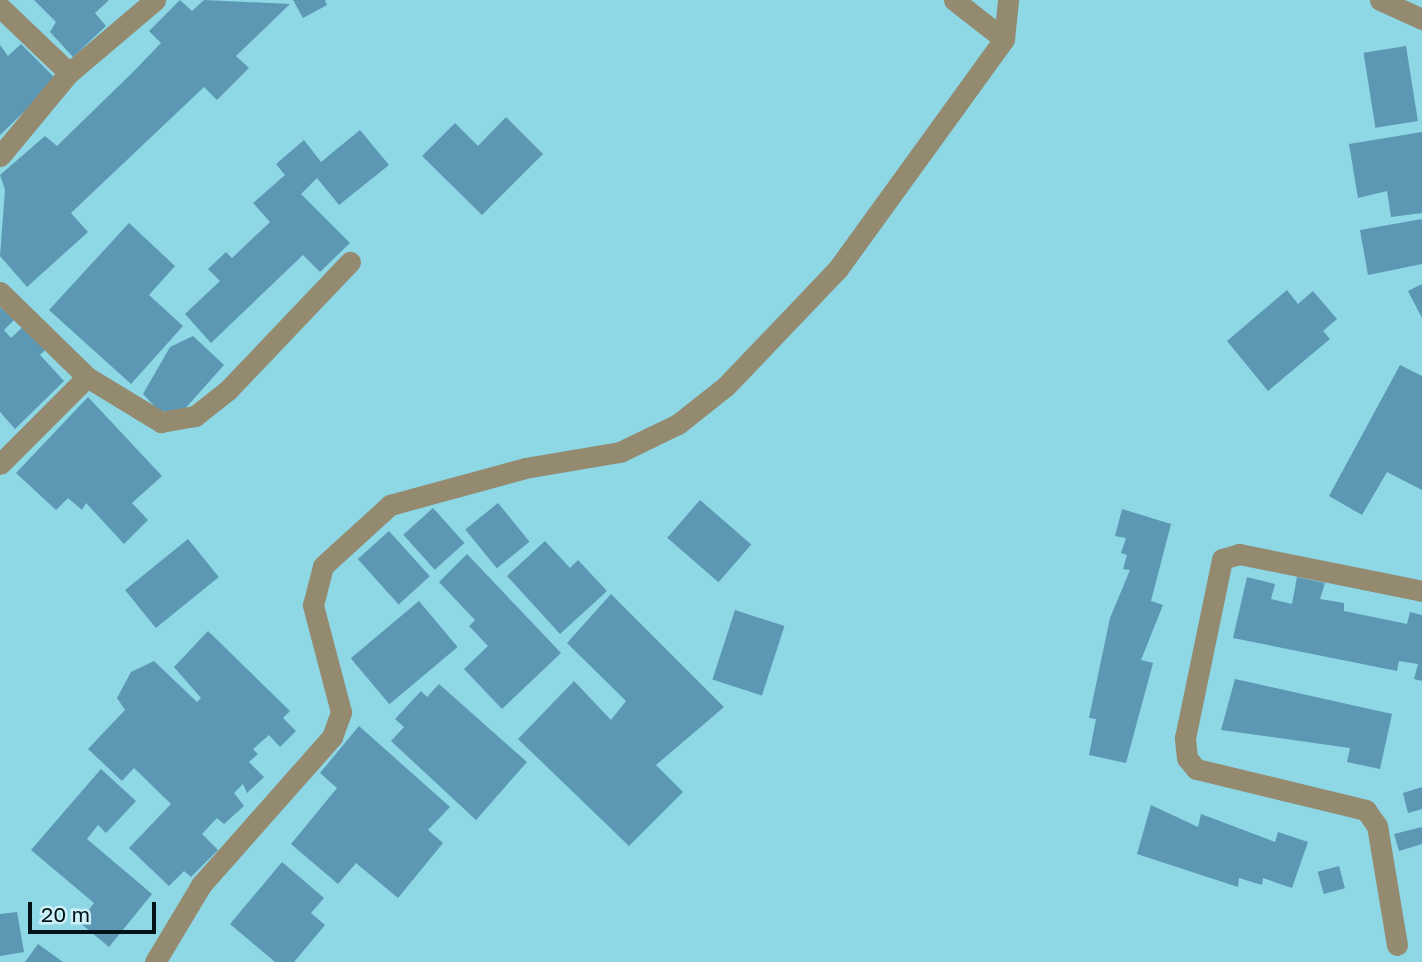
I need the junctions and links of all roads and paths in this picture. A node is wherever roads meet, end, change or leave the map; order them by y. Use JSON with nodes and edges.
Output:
{"nodes":[{"id":1,"x":155,"y":0,"type":"edge"},
{"id":2,"x":954,"y":0,"type":"edge"},
{"id":3,"x":1008,"y":0,"type":"edge"},
{"id":4,"x":1380,"y":0,"type":"edge"},
{"id":5,"x":0,"y":7,"type":"edge"},
{"id":6,"x":1422,"y":19,"type":"edge"},
{"id":7,"x":1003,"y":38,"type":"junction"},
{"id":8,"x":69,"y":73,"type":"junction"},
{"id":9,"x":0,"y":156,"type":"edge"},
{"id":10,"x":350,"y":262,"type":"dead end"},
{"id":11,"x":0,"y":292,"type":"edge"},
{"id":12,"x":87,"y":377,"type":"junction"},
{"id":13,"x":0,"y":464,"type":"edge"},
{"id":14,"x":1422,"y":591,"type":"edge"},
{"id":15,"x":1396,"y":944,"type":"dead end"},
{"id":16,"x":155,"y":962,"type":"edge"}],
"edges":[{"from":1,"to":8,"type":"street"},
{"from":2,"to":7,"type":"street"},
{"from":3,"to":7,"type":"street"},
{"from":4,"to":6,"type":"street"},
{"from":5,"to":8,"type":"street"},
{"from":7,"to":16,"type":"street"},
{"from":8,"to":9,"type":"street"},
{"from":10,"to":12,"type":"street"},
{"from":11,"to":12,"type":"street"},
{"from":12,"to":13,"type":"street"},
{"from":14,"to":15,"type":"street"}]}
